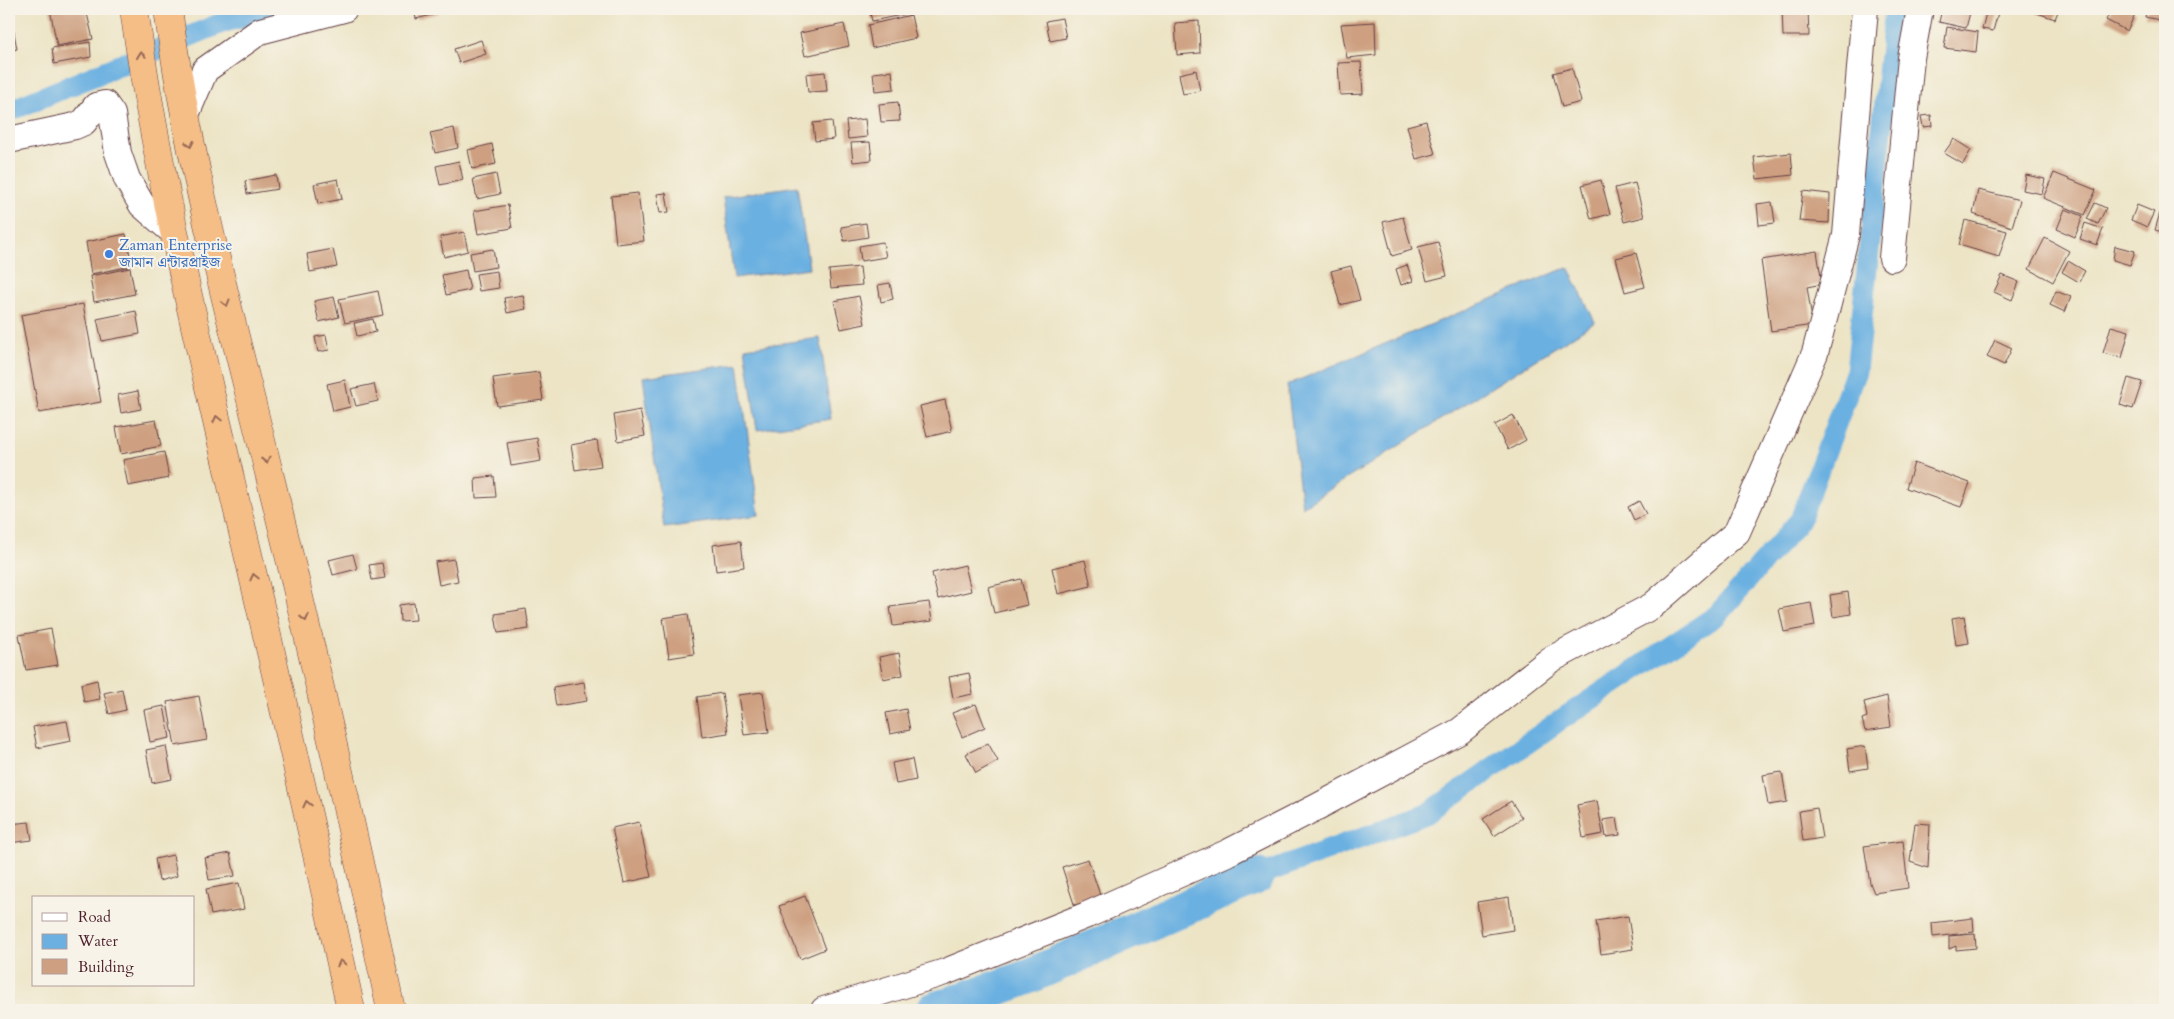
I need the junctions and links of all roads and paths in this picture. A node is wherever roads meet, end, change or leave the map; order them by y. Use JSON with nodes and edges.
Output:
{"nodes":[{"id":1,"x":134,"y":9,"type":"edge"},
{"id":2,"x":344,"y":9,"type":"edge"},
{"id":3,"x":1865,"y":9,"type":"edge"},
{"id":4,"x":1920,"y":9,"type":"edge"},
{"id":5,"x":169,"y":10,"type":"edge"},
{"id":6,"x":183,"y":107,"type":"junction"},
{"id":7,"x":9,"y":140,"type":"edge"},
{"id":8,"x":173,"y":232,"type":"junction"},
{"id":9,"x":1892,"y":258,"type":"dead end"},
{"id":10,"x":352,"y":1010,"type":"edge"},
{"id":11,"x":391,"y":1010,"type":"edge"},
{"id":12,"x":824,"y":1010,"type":"edge"}],
"edges":[{"from":8,"to":1,"type":"highway","one_way":true},
{"from":2,"to":6,"type":"street"},
{"from":3,"to":12,"type":"street"},
{"from":4,"to":9,"type":"street"},
{"from":5,"to":6,"type":"highway"},
{"from":6,"to":11,"type":"highway","one_way":true},
{"from":7,"to":8,"type":"street"},
{"from":10,"to":8,"type":"highway","one_way":true}]}
